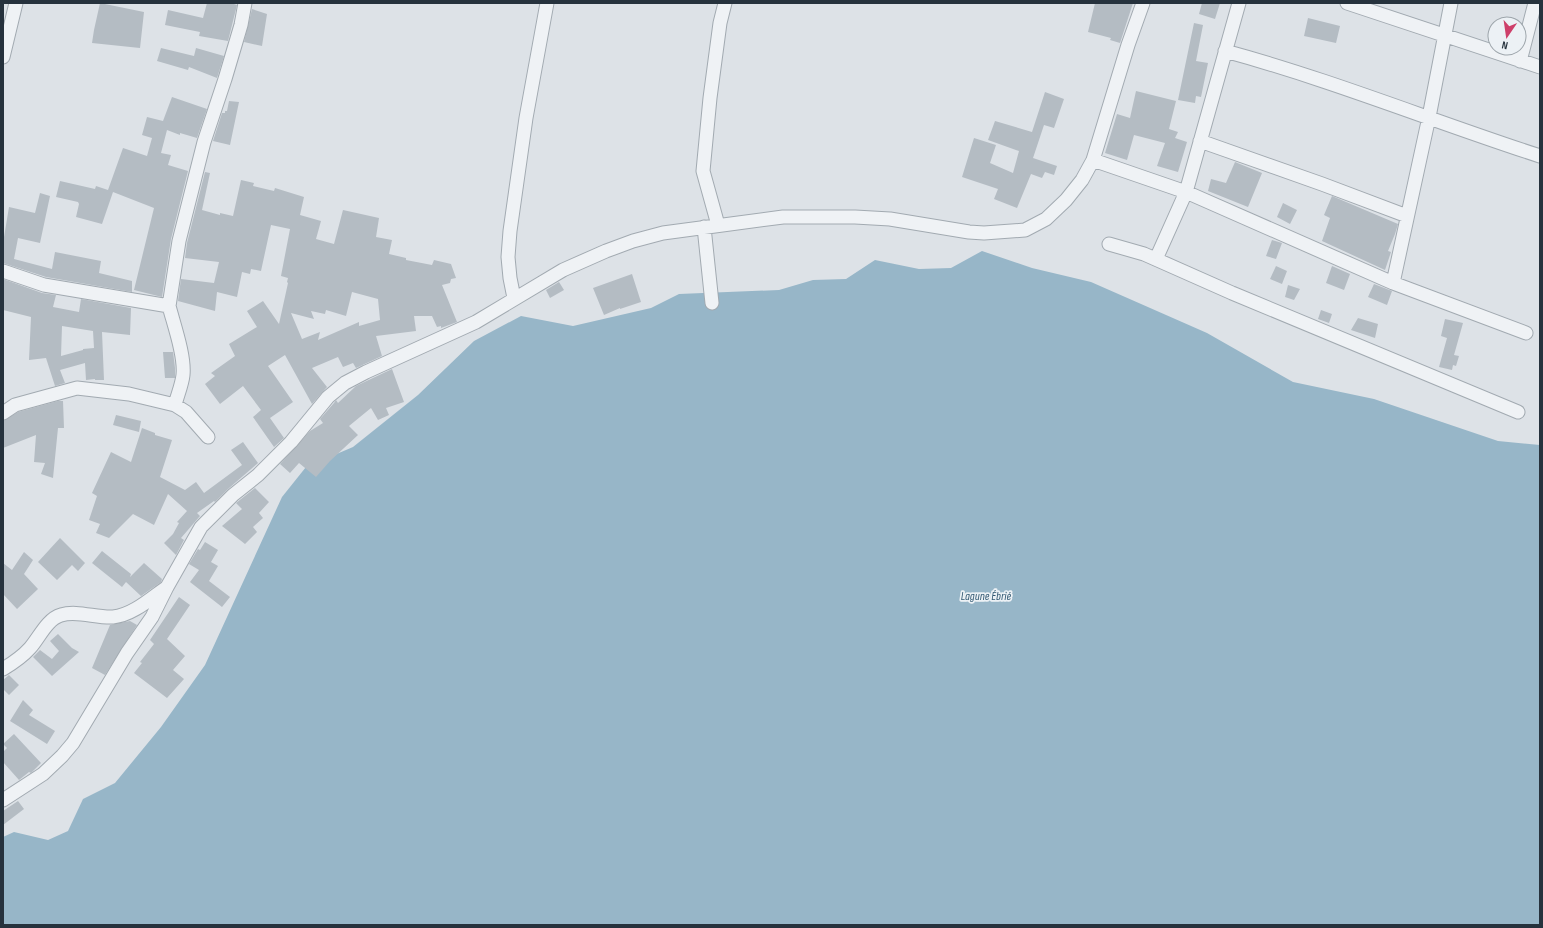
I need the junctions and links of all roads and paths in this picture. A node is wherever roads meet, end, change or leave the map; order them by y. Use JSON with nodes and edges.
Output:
{"nodes":[{"id":1,"x":16,"y":3,"type":"edge"},
{"id":2,"x":245,"y":3,"type":"edge"},
{"id":3,"x":547,"y":3,"type":"edge"},
{"id":4,"x":725,"y":3,"type":"edge"},
{"id":5,"x":1143,"y":3,"type":"edge"},
{"id":6,"x":1238,"y":3,"type":"edge"},
{"id":7,"x":1347,"y":3,"type":"edge"},
{"id":8,"x":1451,"y":3,"type":"edge"},
{"id":9,"x":1535,"y":3,"type":"edge"},
{"id":10,"x":1444,"y":35,"type":"junction"},
{"id":11,"x":1225,"y":51,"type":"junction"},
{"id":12,"x":3,"y":57,"type":"edge"},
{"id":13,"x":1520,"y":61,"type":"junction"},
{"id":14,"x":1540,"y":67,"type":"edge"},
{"id":15,"x":1428,"y":117,"type":"junction"},
{"id":16,"x":1200,"y":141,"type":"junction"},
{"id":17,"x":1540,"y":156,"type":"edge"},
{"id":18,"x":1093,"y":160,"type":"junction"},
{"id":19,"x":1186,"y":192,"type":"junction"},
{"id":20,"x":1407,"y":216,"type":"junction"},
{"id":21,"x":718,"y":225,"type":"junction"},
{"id":22,"x":704,"y":227,"type":"junction"},
{"id":23,"x":1109,"y":244,"type":"dead end"},
{"id":24,"x":1156,"y":259,"type":"junction"},
{"id":25,"x":3,"y":270,"type":"edge"},
{"id":26,"x":1393,"y":283,"type":"junction"},
{"id":27,"x":514,"y":298,"type":"junction"},
{"id":28,"x":712,"y":303,"type":"dead end"},
{"id":29,"x":169,"y":306,"type":"junction"},
{"id":30,"x":1526,"y":333,"type":"dead end"},
{"id":31,"x":175,"y":405,"type":"junction"},
{"id":32,"x":1518,"y":412,"type":"dead end"},
{"id":33,"x":3,"y":413,"type":"edge"},
{"id":34,"x":208,"y":436,"type":"dead end"},
{"id":35,"x":167,"y":587,"type":"junction"},
{"id":36,"x":3,"y":669,"type":"edge"},
{"id":37,"x":3,"y":800,"type":"edge"}],
"edges":[{"from":1,"to":12,"type":"street"},
{"from":2,"to":29,"type":"street"},
{"from":3,"to":27,"type":"street"},
{"from":4,"to":21,"type":"street"},
{"from":5,"to":18,"type":"street"},
{"from":6,"to":11,"type":"street"},
{"from":7,"to":10,"type":"street"},
{"from":8,"to":10,"type":"street"},
{"from":9,"to":13,"type":"street"},
{"from":10,"to":13,"type":"street"},
{"from":10,"to":15,"type":"street"},
{"from":11,"to":15,"type":"street"},
{"from":11,"to":16,"type":"street"},
{"from":13,"to":14,"type":"street"},
{"from":15,"to":17,"type":"street"},
{"from":15,"to":20,"type":"street"},
{"from":16,"to":19,"type":"street"},
{"from":16,"to":20,"type":"street"},
{"from":18,"to":19,"type":"street"},
{"from":18,"to":21,"type":"street"},
{"from":19,"to":24,"type":"street"},
{"from":19,"to":26,"type":"street"},
{"from":20,"to":26,"type":"street"},
{"from":21,"to":22,"type":"street"},
{"from":22,"to":27,"type":"street"},
{"from":22,"to":28,"type":"street"},
{"from":23,"to":24,"type":"street"},
{"from":24,"to":32,"type":"street"},
{"from":25,"to":29,"type":"street"},
{"from":26,"to":30,"type":"street"},
{"from":27,"to":35,"type":"street"},
{"from":29,"to":31,"type":"street"},
{"from":31,"to":33,"type":"street"},
{"from":31,"to":34,"type":"street"},
{"from":35,"to":36,"type":"street"},
{"from":35,"to":37,"type":"street"}]}
